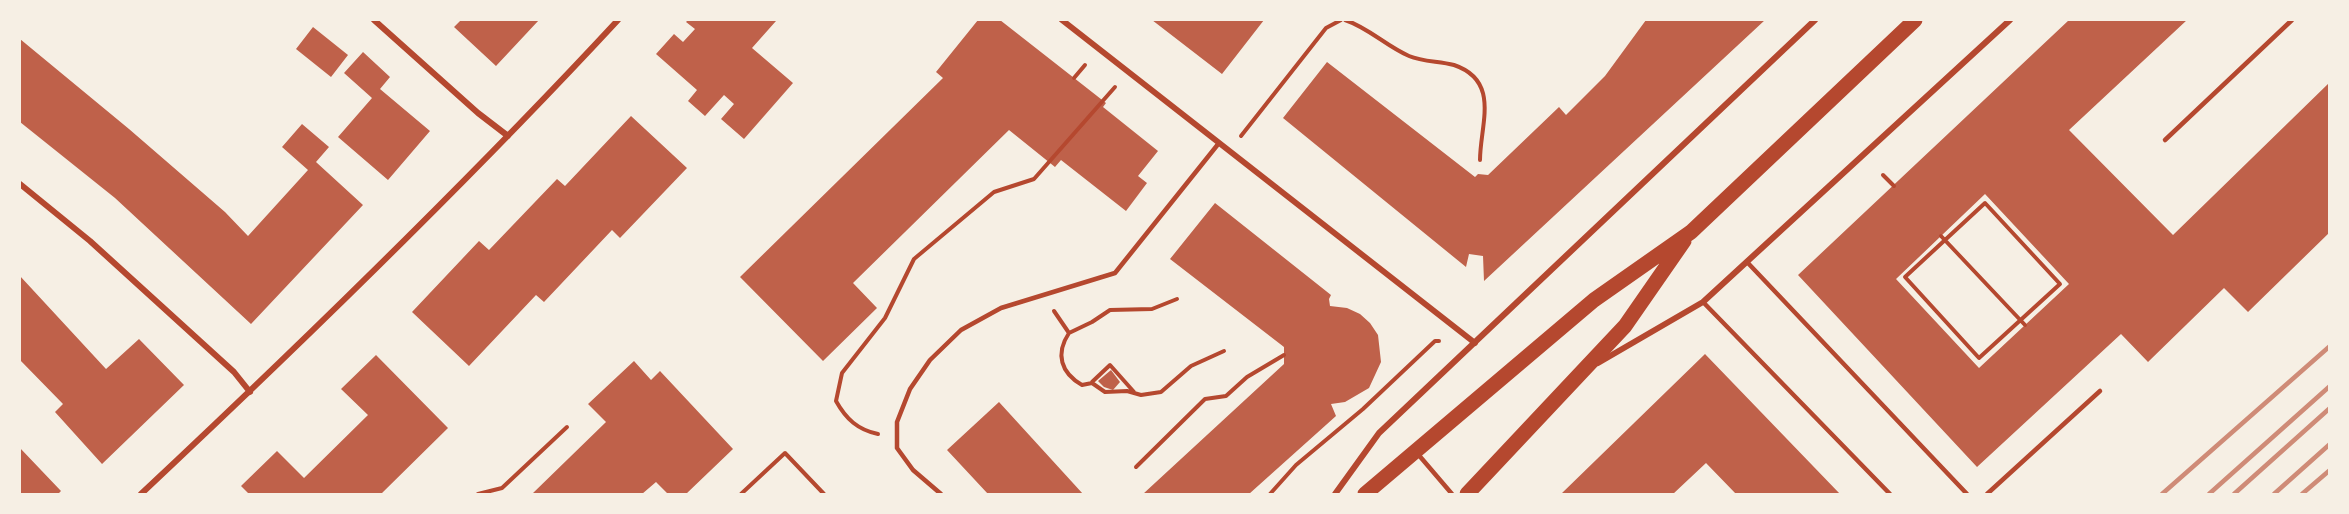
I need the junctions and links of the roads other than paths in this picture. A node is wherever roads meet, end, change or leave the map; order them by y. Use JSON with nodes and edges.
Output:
{"nodes":[{"id":1,"x":374,"y":20,"type":"edge"},
{"id":2,"x":618,"y":20,"type":"edge"},
{"id":3,"x":1062,"y":20,"type":"edge"},
{"id":4,"x":1815,"y":20,"type":"edge"},
{"id":5,"x":1915,"y":20,"type":"edge"},
{"id":6,"x":2010,"y":20,"type":"edge"},
{"id":7,"x":2291,"y":20,"type":"edge"},
{"id":8,"x":508,"y":136,"type":"junction"},
{"id":9,"x":2165,"y":140,"type":"dead end"},
{"id":10,"x":1219,"y":143,"type":"junction"},
{"id":11,"x":20,"y":184,"type":"edge"},
{"id":12,"x":1691,"y":231,"type":"junction"},
{"id":13,"x":1748,"y":261,"type":"junction"},
{"id":14,"x":1702,"y":302,"type":"junction"},
{"id":15,"x":1475,"y":344,"type":"junction"},
{"id":16,"x":1582,"y":372,"type":"junction"},
{"id":17,"x":2100,"y":391,"type":"dead end"},
{"id":18,"x":250,"y":392,"type":"junction"},
{"id":19,"x":1416,"y":453,"type":"junction"},
{"id":20,"x":141,"y":495,"type":"edge"},
{"id":21,"x":941,"y":495,"type":"edge"},
{"id":22,"x":1335,"y":495,"type":"edge"},
{"id":23,"x":1365,"y":495,"type":"edge"},
{"id":24,"x":1452,"y":495,"type":"edge"},
{"id":25,"x":1467,"y":495,"type":"edge"},
{"id":26,"x":1890,"y":495,"type":"edge"},
{"id":27,"x":1967,"y":495,"type":"edge"},
{"id":28,"x":1987,"y":495,"type":"edge"}],
"edges":[{"from":1,"to":8,"type":"street"},
{"from":2,"to":8,"type":"street"},
{"from":3,"to":10,"type":"street"},
{"from":4,"to":15,"type":"street"},
{"from":5,"to":12,"type":"main road"},
{"from":6,"to":13,"type":"street"},
{"from":7,"to":9,"type":"lane"},
{"from":8,"to":18,"type":"street"},
{"from":10,"to":15,"type":"street"},
{"from":10,"to":21,"type":"lane"},
{"from":11,"to":18,"type":"street"},
{"from":12,"to":16,"type":"main road"},
{"from":12,"to":19,"type":"main road"},
{"from":13,"to":14,"type":"street"},
{"from":13,"to":27,"type":"lane"},
{"from":14,"to":16,"type":"street"},
{"from":14,"to":26,"type":"lane"},
{"from":15,"to":22,"type":"street"},
{"from":16,"to":25,"type":"main road"},
{"from":17,"to":28,"type":"lane"},
{"from":18,"to":20,"type":"street"},
{"from":19,"to":23,"type":"main road"},
{"from":19,"to":24,"type":"lane"}]}
